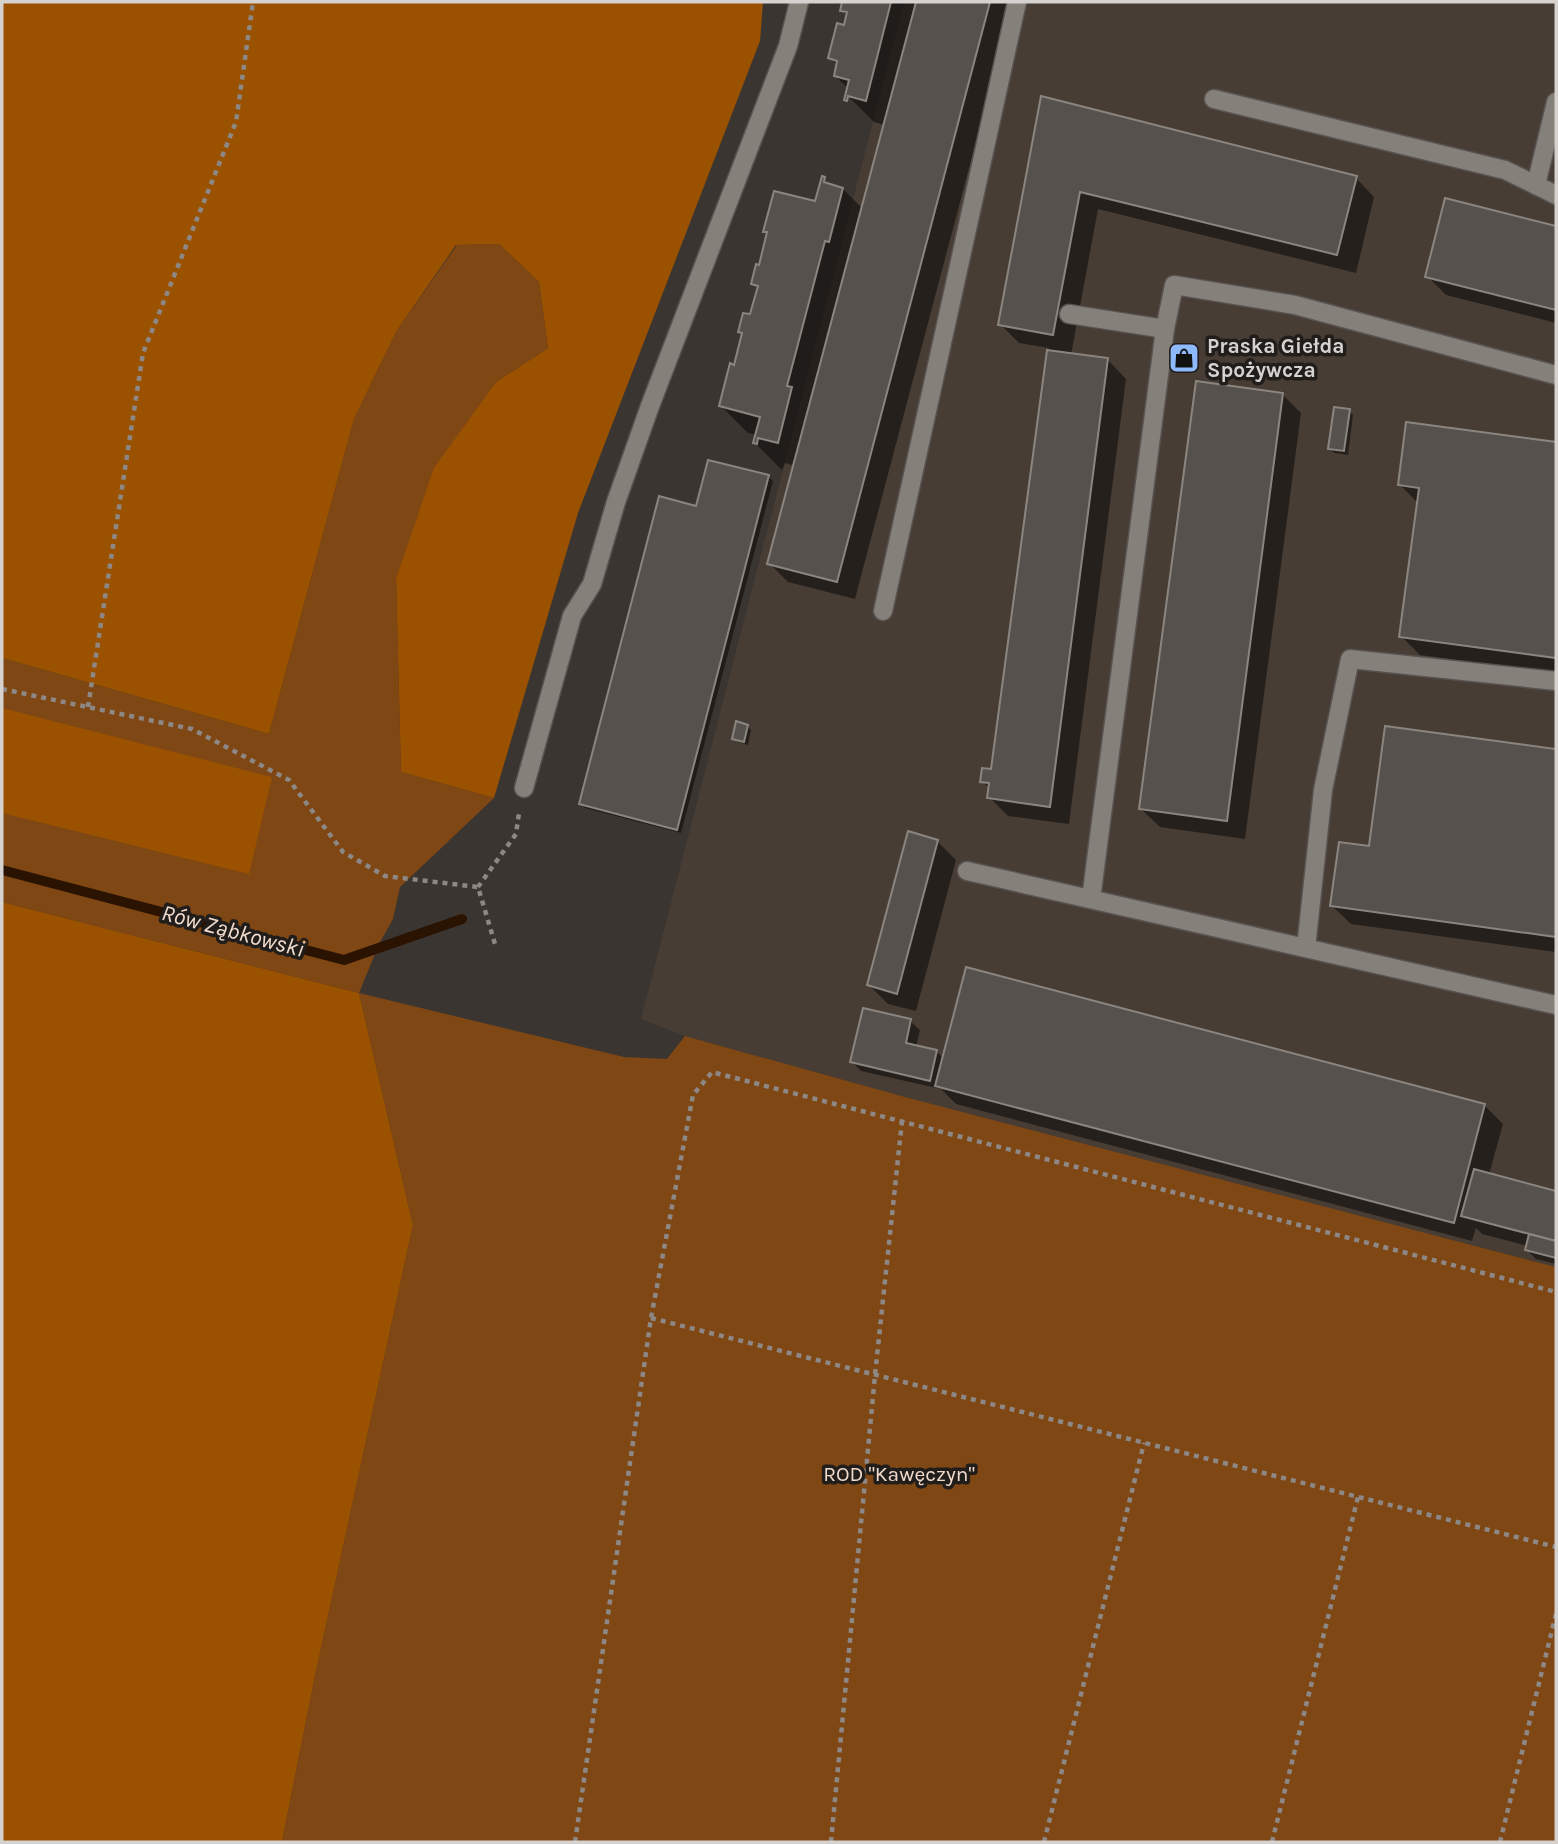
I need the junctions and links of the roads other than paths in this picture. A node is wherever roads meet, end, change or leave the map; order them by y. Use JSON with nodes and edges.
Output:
{"nodes":[{"id":1,"x":799,"y":2,"type":"edge"},
{"id":2,"x":1017,"y":2,"type":"edge"},
{"id":3,"x":1214,"y":99,"type":"dead end"},
{"id":4,"x":1556,"y":103,"type":"edge"},
{"id":5,"x":1536,"y":185,"type":"junction"},
{"id":6,"x":1556,"y":195,"type":"edge"},
{"id":7,"x":1069,"y":314,"type":"dead end"},
{"id":8,"x":1165,"y":329,"type":"junction"},
{"id":9,"x":1556,"y":375,"type":"edge"},
{"id":10,"x":883,"y":611,"type":"dead end"},
{"id":11,"x":1556,"y":681,"type":"edge"},
{"id":12,"x":524,"y":788,"type":"road end"},
{"id":13,"x":967,"y":871,"type":"dead end"},
{"id":14,"x":1091,"y":899,"type":"junction"},
{"id":15,"x":1306,"y":948,"type":"junction"},
{"id":16,"x":1556,"y":1004,"type":"edge"}],
"edges":[{"from":1,"to":12,"type":"lane"},
{"from":2,"to":10,"type":"lane"},
{"from":3,"to":5,"type":"lane"},
{"from":4,"to":5,"type":"lane"},
{"from":5,"to":6,"type":"lane"},
{"from":7,"to":8,"type":"lane"},
{"from":8,"to":9,"type":"lane"},
{"from":8,"to":14,"type":"lane"},
{"from":11,"to":15,"type":"lane"},
{"from":13,"to":14,"type":"lane"},
{"from":14,"to":15,"type":"lane"},
{"from":15,"to":16,"type":"lane"}]}
